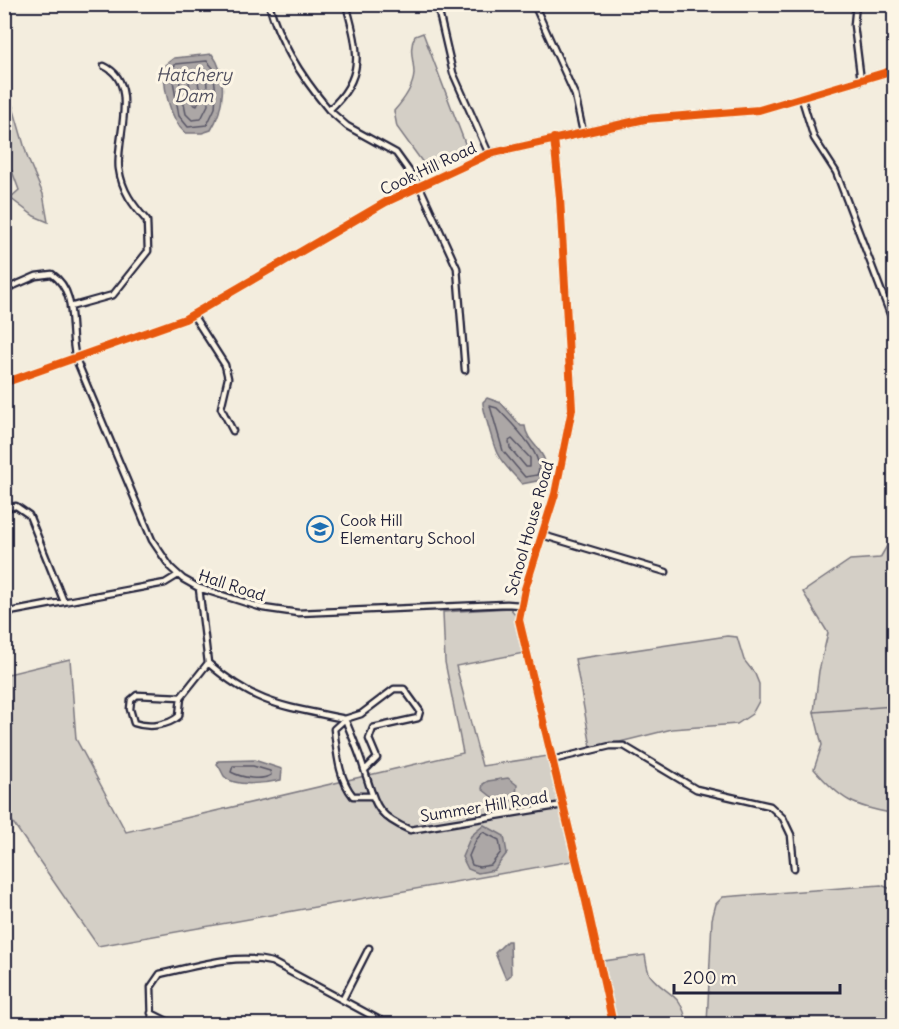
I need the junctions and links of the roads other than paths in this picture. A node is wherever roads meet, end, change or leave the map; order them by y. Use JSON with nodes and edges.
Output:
{"nodes":[{"id":1,"x":269,"y":4,"type":"edge"},
{"id":2,"x":346,"y":4,"type":"edge"},
{"id":3,"x":437,"y":4,"type":"edge"},
{"id":4,"x":534,"y":4,"type":"edge"},
{"id":5,"x":856,"y":4,"type":"edge"},
{"id":6,"x":104,"y":66,"type":"dead end"},
{"id":7,"x":894,"y":70,"type":"edge"},
{"id":8,"x":861,"y":81,"type":"junction"},
{"id":9,"x":802,"y":99,"type":"junction"},
{"id":10,"x":329,"y":110,"type":"junction"},
{"id":11,"x":583,"y":132,"type":"junction"},
{"id":12,"x":554,"y":138,"type":"junction"},
{"id":13,"x":489,"y":154,"type":"junction"},
{"id":14,"x":419,"y":185,"type":"junction"},
{"id":15,"x":4,"y":290,"type":"edge"},
{"id":16,"x":70,"y":307,"type":"junction"},
{"id":17,"x":193,"y":315,"type":"junction"},
{"id":18,"x":892,"y":320,"type":"dead end"},
{"id":19,"x":76,"y":359,"type":"junction"},
{"id":20,"x":465,"y":370,"type":"dead end"},
{"id":21,"x":4,"y":383,"type":"edge"},
{"id":22,"x":233,"y":431,"type":"dead end"},
{"id":23,"x":4,"y":507,"type":"edge"},
{"id":24,"x":542,"y":535,"type":"junction"},
{"id":25,"x":666,"y":572,"type":"dead end"},
{"id":26,"x":178,"y":575,"type":"junction"},
{"id":27,"x":199,"y":588,"type":"junction"},
{"id":28,"x":64,"y":602,"type":"junction"},
{"id":29,"x":520,"y":605,"type":"junction"},
{"id":30,"x":4,"y":613,"type":"edge"},
{"id":31,"x":208,"y":663,"type":"junction"},
{"id":32,"x":182,"y":697,"type":"junction"},
{"id":33,"x":345,"y":719,"type":"junction"},
{"id":34,"x":552,"y":760,"type":"junction"},
{"id":35,"x":364,"y":770,"type":"junction"},
{"id":36,"x":371,"y":796,"type":"junction"},
{"id":37,"x":563,"y":804,"type":"junction"},
{"id":38,"x":794,"y":868,"type":"dead end"},
{"id":39,"x":369,"y":948,"type":"dead end"},
{"id":40,"x":343,"y":999,"type":"junction"},
{"id":41,"x":151,"y":1013,"type":"junction"},
{"id":42,"x":4,"y":1019,"type":"edge"},
{"id":43,"x":9,"y":1024,"type":"edge"},
{"id":44,"x":152,"y":1024,"type":"edge"},
{"id":45,"x":173,"y":1024,"type":"edge"},
{"id":46,"x":387,"y":1024,"type":"edge"},
{"id":47,"x":613,"y":1024,"type":"edge"}],
"edges":[{"from":1,"to":10,"type":"street"},
{"from":2,"to":10,"type":"street"},
{"from":3,"to":13,"type":"street"},
{"from":4,"to":11,"type":"street"},
{"from":5,"to":8,"type":"street"},
{"from":6,"to":16,"type":"street"},
{"from":7,"to":8,"type":"street","name":"Cook Hill Road"},
{"from":8,"to":9,"type":"street","name":"Cook Hill Road"},
{"from":9,"to":11,"type":"street","name":"Cook Hill Road"},
{"from":9,"to":18,"type":"street"},
{"from":10,"to":14,"type":"street"},
{"from":11,"to":12,"type":"street","name":"Cook Hill Road"},
{"from":12,"to":13,"type":"street","name":"Cook Hill Road"},
{"from":12,"to":24,"type":"street","name":"School House Road"},
{"from":13,"to":14,"type":"street","name":"Cook Hill Road"},
{"from":14,"to":17,"type":"street","name":"Cook Hill Road"},
{"from":14,"to":20,"type":"street"},
{"from":15,"to":16,"type":"street","name":"Hall Road"},
{"from":16,"to":19,"type":"street","name":"Hall Road"},
{"from":17,"to":19,"type":"street","name":"Cook Hill Road"},
{"from":17,"to":22,"type":"street"},
{"from":19,"to":21,"type":"street","name":"Cook Hill Road"},
{"from":19,"to":26,"type":"street","name":"Hall Road"},
{"from":23,"to":28,"type":"street"},
{"from":24,"to":25,"type":"street"},
{"from":24,"to":29,"type":"street","name":"School House Road"},
{"from":26,"to":27,"type":"street","name":"Hall Road"},
{"from":26,"to":28,"type":"street"},
{"from":27,"to":29,"type":"street","name":"Hall Road"},
{"from":27,"to":31,"type":"street"},
{"from":28,"to":30,"type":"street"},
{"from":29,"to":34,"type":"street","name":"School House Road"},
{"from":31,"to":32,"type":"street"},
{"from":31,"to":33,"type":"street"},
{"from":32,"to":32,"type":"street"},
{"from":33,"to":35,"type":"street","name":"Summer Hill Road"},
{"from":33,"to":35,"type":"street"},
{"from":33,"to":36,"type":"street"},
{"from":34,"to":37,"type":"street","name":"School House Road"},
{"from":34,"to":38,"type":"street"},
{"from":35,"to":36,"type":"street","name":"Summer Hill Road"},
{"from":36,"to":37,"type":"street","name":"Summer Hill Road"},
{"from":37,"to":47,"type":"street","name":"School House Road"},
{"from":39,"to":40,"type":"street"},
{"from":40,"to":41,"type":"street"},
{"from":40,"to":46,"type":"street"},
{"from":41,"to":44,"type":"street"},
{"from":41,"to":45,"type":"street"},
{"from":42,"to":43,"type":"street"}]}
